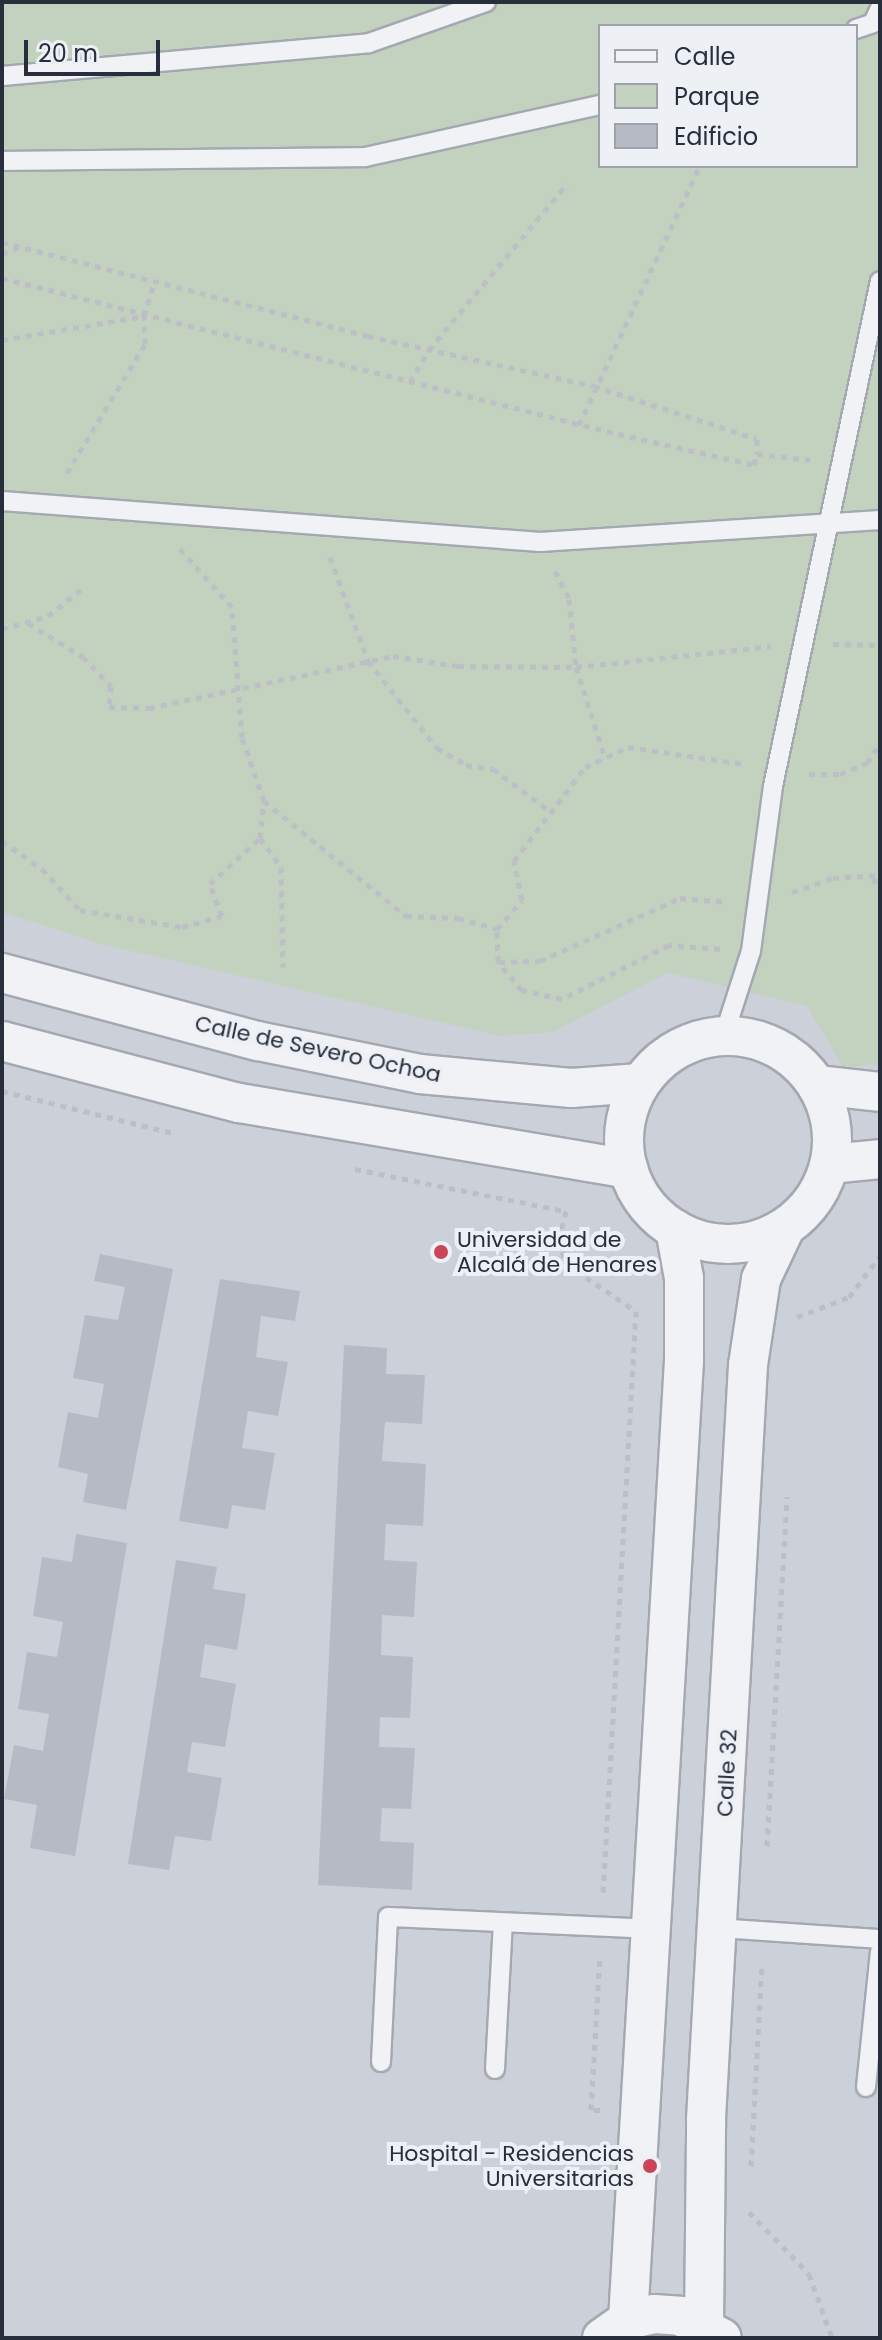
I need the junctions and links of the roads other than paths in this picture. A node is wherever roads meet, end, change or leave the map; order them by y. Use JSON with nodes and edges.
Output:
{"nodes":[{"id":1,"x":486,"y":2,"type":"edge"},
{"id":2,"x":880,"y":8,"type":"edge"},
{"id":3,"x":858,"y":28,"type":"edge"},
{"id":4,"x":2,"y":76,"type":"edge"},
{"id":5,"x":598,"y":105,"type":"edge"},
{"id":6,"x":2,"y":161,"type":"edge"},
{"id":7,"x":880,"y":281,"type":"edge"},
{"id":8,"x":2,"y":501,"type":"edge"},
{"id":9,"x":828,"y":520,"type":"junction"},
{"id":10,"x":880,"y":520,"type":"edge"},
{"id":11,"x":2,"y":973,"type":"edge"},
{"id":12,"x":724,"y":1035,"type":"junction"},
{"id":13,"x":2,"y":1041,"type":"edge"},
{"id":14,"x":640,"y":1083,"type":"junction"},
{"id":15,"x":817,"y":1085,"type":"junction"},
{"id":16,"x":880,"y":1092,"type":"edge"},
{"id":17,"x":880,"y":1159,"type":"edge"},
{"id":18,"x":830,"y":1164,"type":"junction"},
{"id":19,"x":628,"y":1169,"type":"junction"},
{"id":20,"x":785,"y":1228,"type":"junction"},
{"id":21,"x":675,"y":1229,"type":"junction"},
{"id":22,"x":503,"y":1923,"type":"junction"},
{"id":23,"x":718,"y":1928,"type":"junction"},
{"id":24,"x":651,"y":1929,"type":"junction"},
{"id":25,"x":880,"y":1939,"type":"edge"},
{"id":26,"x":880,"y":1952,"type":"edge"},
{"id":27,"x":381,"y":2062,"type":"dead end"},
{"id":28,"x":495,"y":2069,"type":"dead end"},
{"id":29,"x":866,"y":2087,"type":"dead end"},
{"id":30,"x":615,"y":2329,"type":"edge"},
{"id":31,"x":713,"y":2332,"type":"edge"}],
"edges":[{"from":1,"to":4,"type":"lane"},
{"from":2,"to":3,"type":"lane"},
{"from":5,"to":6,"type":"lane"},
{"from":7,"to":9,"type":"lane"},
{"from":8,"to":9,"type":"lane"},
{"from":9,"to":10,"type":"lane"},
{"from":9,"to":12,"type":"lane"},
{"from":11,"to":14,"type":"street","name":"Calle de Severo Ochoa"},
{"from":12,"to":14,"type":"street"},
{"from":12,"to":15,"type":"street"},
{"from":13,"to":19,"type":"street"},
{"from":14,"to":19,"type":"street"},
{"from":15,"to":16,"type":"street"},
{"from":15,"to":18,"type":"street"},
{"from":17,"to":18,"type":"street"},
{"from":18,"to":20,"type":"street"},
{"from":19,"to":21,"type":"street"},
{"from":20,"to":21,"type":"street"},
{"from":20,"to":23,"type":"street","name":"Calle 32"},
{"from":21,"to":24,"type":"street"},
{"from":22,"to":24,"type":"lane"},
{"from":22,"to":27,"type":"lane"},
{"from":22,"to":28,"type":"lane"},
{"from":23,"to":25,"type":"lane"},
{"from":23,"to":31,"type":"street","name":"Calle 32"},
{"from":24,"to":30,"type":"street"},
{"from":26,"to":29,"type":"lane"},
{"from":30,"to":31,"type":"street"}]}
